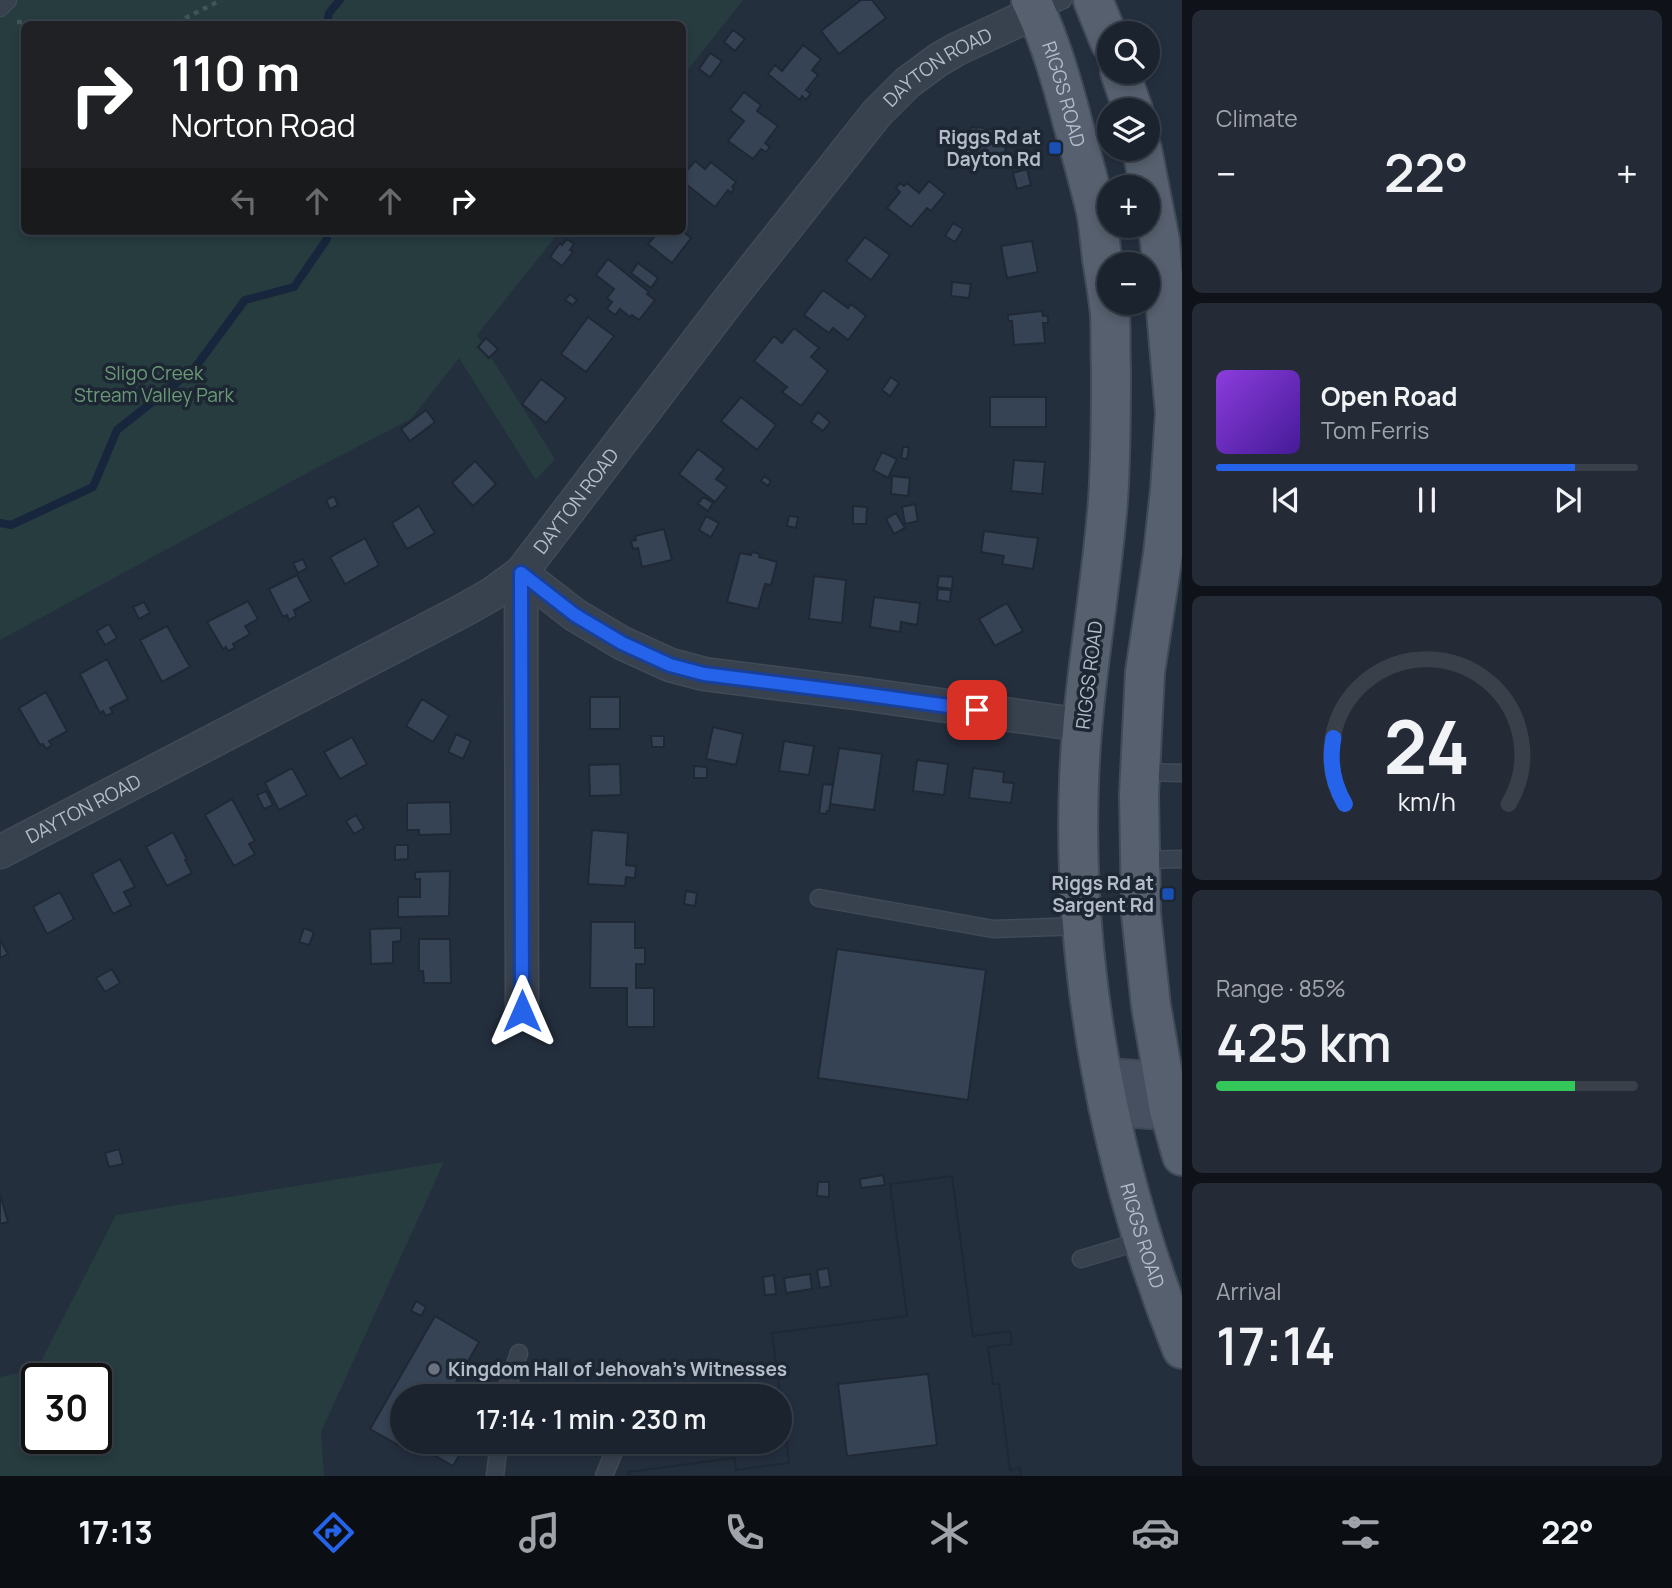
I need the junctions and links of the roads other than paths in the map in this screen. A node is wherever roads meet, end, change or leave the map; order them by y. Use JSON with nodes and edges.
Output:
{"nodes":[{"id":1,"x":8,"y":0,"type":"edge"},
{"id":2,"x":1093,"y":0,"type":"edge"},
{"id":3,"x":1043,"y":4,"type":"edge"},
{"id":4,"x":0,"y":8,"type":"edge"},
{"id":5,"x":1102,"y":21,"type":"edge"},
{"id":6,"x":1144,"y":161,"type":"edge"},
{"id":7,"x":1175,"y":501,"type":"edge"},
{"id":8,"x":521,"y":573,"type":"junction"},
{"id":9,"x":1082,"y":725,"type":"junction"},
{"id":10,"x":1140,"y":772,"type":"junction"},
{"id":11,"x":1182,"y":773,"type":"edge"},
{"id":12,"x":0,"y":852,"type":"edge"},
{"id":13,"x":1182,"y":859,"type":"edge"},
{"id":14,"x":1140,"y":860,"type":"junction"},
{"id":15,"x":820,"y":898,"type":"dead end"},
{"id":16,"x":1083,"y":926,"type":"junction"},
{"id":17,"x":522,"y":1011,"type":"dead end"},
{"id":18,"x":1106,"y":1092,"type":"junction"},
{"id":19,"x":1174,"y":1097,"type":"edge"},
{"id":20,"x":1182,"y":1156,"type":"edge"},
{"id":21,"x":1144,"y":1240,"type":"junction"},
{"id":22,"x":1081,"y":1259,"type":"dead end"},
{"id":23,"x":1182,"y":1349,"type":"edge"},
{"id":24,"x":519,"y":1353,"type":"dead end"},
{"id":25,"x":508,"y":1384,"type":"edge"},
{"id":26,"x":498,"y":1454,"type":"edge"},
{"id":27,"x":613,"y":1454,"type":"edge"},
{"id":28,"x":495,"y":1476,"type":"edge"},
{"id":29,"x":604,"y":1476,"type":"edge"}],
"edges":[{"from":1,"to":4,"type":"lane"},
{"from":2,"to":5,"type":"main road"},
{"from":3,"to":8,"type":"street","name":"DAYTON ROAD"},
{"from":3,"to":9,"type":"main road","name":"RIGGS ROAD"},
{"from":6,"to":7,"type":"main road"},
{"from":7,"to":10,"type":"main road"},
{"from":8,"to":9,"type":"street"},
{"from":8,"to":12,"type":"street","name":"DAYTON ROAD"},
{"from":8,"to":17,"type":"street"},
{"from":9,"to":16,"type":"main road","name":"RIGGS ROAD"},
{"from":10,"to":11,"type":"lane"},
{"from":10,"to":14,"type":"main road"},
{"from":13,"to":14,"type":"lane"},
{"from":14,"to":19,"type":"main road"},
{"from":15,"to":16,"type":"lane"},
{"from":16,"to":18,"type":"main road","name":"RIGGS ROAD"},
{"from":18,"to":19,"type":"main road"},
{"from":18,"to":21,"type":"main road","name":"RIGGS ROAD"},
{"from":19,"to":20,"type":"main road"},
{"from":21,"to":22,"type":"lane"},
{"from":21,"to":23,"type":"main road","name":"RIGGS ROAD"},
{"from":24,"to":25,"type":"lane"},
{"from":26,"to":28,"type":"lane"},
{"from":27,"to":29,"type":"lane"}]}
